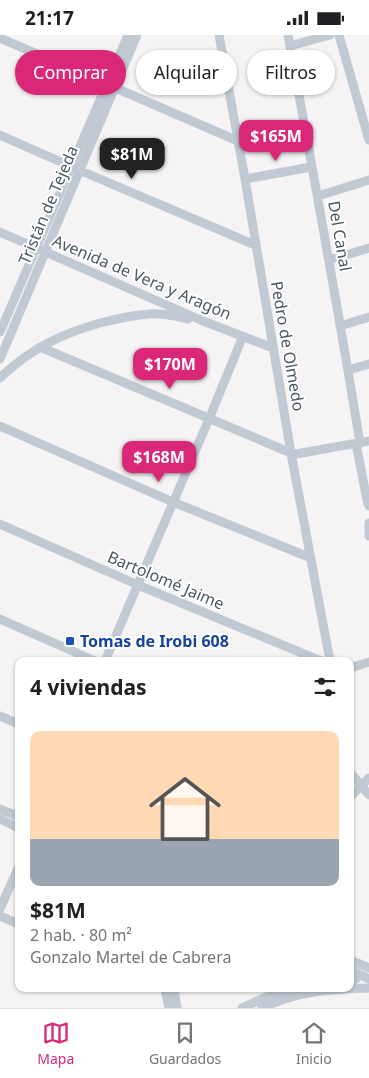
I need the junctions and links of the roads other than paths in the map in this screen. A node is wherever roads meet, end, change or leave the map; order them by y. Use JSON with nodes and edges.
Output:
{"nodes":[{"id":1,"x":128,"y":35,"type":"edge"},
{"id":2,"x":137,"y":35,"type":"edge"},
{"id":3,"x":219,"y":35,"type":"edge"},
{"id":4,"x":288,"y":35,"type":"edge"},
{"id":5,"x":330,"y":35,"type":"edge"},
{"id":6,"x":339,"y":35,"type":"edge"},
{"id":7,"x":0,"y":38,"type":"edge"},
{"id":8,"x":290,"y":46,"type":"junction"},
{"id":9,"x":28,"y":50,"type":"edge"},
{"id":10,"x":123,"y":50,"type":"edge"},
{"id":11,"x":126,"y":56,"type":"edge"},
{"id":12,"x":126,"y":92,"type":"edge"},
{"id":13,"x":107,"y":95,"type":"edge"},
{"id":14,"x":0,"y":135,"type":"edge"},
{"id":15,"x":369,"y":140,"type":"edge"},
{"id":16,"x":238,"y":141,"type":"junction"},
{"id":17,"x":311,"y":167,"type":"junction"},
{"id":18,"x":75,"y":168,"type":"junction"},
{"id":19,"x":245,"y":179,"type":"junction"},
{"id":20,"x":369,"y":180,"type":"edge"},
{"id":21,"x":318,"y":197,"type":"junction"},
{"id":22,"x":0,"y":232,"type":"edge"},
{"id":23,"x":255,"y":245,"type":"junction"},
{"id":24,"x":369,"y":248,"type":"edge"},
{"id":25,"x":40,"y":250,"type":"junction"},
{"id":26,"x":329,"y":260,"type":"junction"},
{"id":27,"x":369,"y":317,"type":"edge"},
{"id":28,"x":203,"y":321,"type":"junction"},
{"id":29,"x":340,"y":326,"type":"junction"},
{"id":30,"x":0,"y":332,"type":"edge"},
{"id":31,"x":243,"y":337,"type":"junction"},
{"id":32,"x":40,"y":347,"type":"junction"},
{"id":33,"x":274,"y":348,"type":"junction"},
{"id":34,"x":0,"y":359,"type":"edge"},
{"id":35,"x":369,"y":364,"type":"edge"},
{"id":36,"x":348,"y":370,"type":"junction"},
{"id":37,"x":0,"y":378,"type":"edge"},
{"id":38,"x":209,"y":419,"type":"junction"},
{"id":39,"x":0,"y":426,"type":"edge"},
{"id":40,"x":362,"y":443,"type":"edge"},
{"id":41,"x":291,"y":453,"type":"junction"},
{"id":42,"x":174,"y":502,"type":"junction"},
{"id":43,"x":369,"y":507,"type":"edge"},
{"id":44,"x":369,"y":523,"type":"edge"},
{"id":45,"x":0,"y":525,"type":"edge"},
{"id":46,"x":369,"y":536,"type":"edge"},
{"id":47,"x":310,"y":558,"type":"junction"},
{"id":48,"x":138,"y":585,"type":"junction"},
{"id":49,"x":0,"y":619,"type":"edge"},
{"id":50,"x":86,"y":657,"type":"edge"},
{"id":51,"x":106,"y":657,"type":"edge"},
{"id":52,"x":311,"y":657,"type":"edge"},
{"id":53,"x":329,"y":657,"type":"edge"},
{"id":54,"x":369,"y":662,"type":"edge"},
{"id":55,"x":354,"y":667,"type":"edge"},
{"id":56,"x":0,"y":716,"type":"edge"},
{"id":57,"x":15,"y":722,"type":"edge"},
{"id":58,"x":354,"y":772,"type":"edge"},
{"id":59,"x":354,"y":775,"type":"edge"},
{"id":60,"x":369,"y":778,"type":"edge"},
{"id":61,"x":362,"y":785,"type":"junction"},
{"id":62,"x":354,"y":793,"type":"edge"},
{"id":63,"x":369,"y":795,"type":"edge"},
{"id":64,"x":1,"y":809,"type":"edge"},
{"id":65,"x":15,"y":815,"type":"edge"},
{"id":66,"x":0,"y":819,"type":"edge"},
{"id":67,"x":15,"y":826,"type":"edge"},
{"id":68,"x":15,"y":874,"type":"edge"},
{"id":69,"x":0,"y":909,"type":"edge"},
{"id":70,"x":0,"y":915,"type":"edge"},
{"id":71,"x":15,"y":921,"type":"edge"},
{"id":72,"x":354,"y":962,"type":"edge"},
{"id":73,"x":369,"y":968,"type":"edge"},
{"id":74,"x":354,"y":972,"type":"edge"},
{"id":75,"x":369,"y":979,"type":"edge"},
{"id":76,"x":354,"y":988,"type":"edge"},
{"id":77,"x":369,"y":988,"type":"edge"},
{"id":78,"x":166,"y":992,"type":"edge"},
{"id":79,"x":174,"y":992,"type":"edge"},
{"id":80,"x":280,"y":992,"type":"edge"},
{"id":81,"x":312,"y":992,"type":"edge"},
{"id":82,"x":169,"y":1008,"type":"edge"},
{"id":83,"x":177,"y":1008,"type":"edge"},
{"id":84,"x":242,"y":1008,"type":"edge"},
{"id":85,"x":262,"y":1008,"type":"edge"}],
"edges":[{"from":1,"to":10,"type":"street","name":"Tristán de Tejeda"},
{"from":2,"to":11,"type":"street","name":"Tristán de Tejeda"},
{"from":3,"to":16,"type":"street","name":"Pedro de Olmedo"},
{"from":4,"to":8,"type":"street","name":"Del Canal"},
{"from":5,"to":8,"type":"street"},
{"from":6,"to":15,"type":"street"},
{"from":7,"to":9,"type":"street"},
{"from":8,"to":17,"type":"street","name":"Del Canal"},
{"from":12,"to":16,"type":"street"},
{"from":13,"to":18,"type":"street","name":"Tristán de Tejeda"},
{"from":14,"to":18,"type":"street"},
{"from":16,"to":19,"type":"street","name":"Pedro de Olmedo"},
{"from":17,"to":19,"type":"street"},
{"from":17,"to":21,"type":"street","name":"Del Canal"},
{"from":18,"to":23,"type":"street"},
{"from":18,"to":25,"type":"street","name":"Tristán de Tejeda"},
{"from":19,"to":23,"type":"street","name":"Pedro de Olmedo"},
{"from":20,"to":21,"type":"street"},
{"from":21,"to":26,"type":"street","name":"Del Canal"},
{"from":22,"to":25,"type":"street","name":"Avenida de Vera y Aragón"},
{"from":23,"to":33,"type":"street","name":"Pedro de Olmedo"},
{"from":24,"to":26,"type":"street"},
{"from":25,"to":28,"type":"street","name":"Avenida de Vera y Aragón"},
{"from":25,"to":30,"type":"street","name":"Tristán de Tejeda"},
{"from":25,"to":34,"type":"street","name":"Tristán de Tejeda"},
{"from":26,"to":29,"type":"street","name":"Del Canal"},
{"from":27,"to":29,"type":"street"},
{"from":28,"to":31,"type":"street","name":"Avenida de Vera y Aragón"},
{"from":28,"to":32,"type":"street"},
{"from":29,"to":36,"type":"street","name":"Del Canal"},
{"from":31,"to":33,"type":"street","name":"Avenida de Vera y Aragón"},
{"from":31,"to":38,"type":"street"},
{"from":32,"to":37,"type":"street"},
{"from":32,"to":38,"type":"street"},
{"from":33,"to":41,"type":"street","name":"Pedro de Olmedo"},
{"from":35,"to":36,"type":"street"},
{"from":36,"to":40,"type":"street","name":"Del Canal"},
{"from":38,"to":41,"type":"street"},
{"from":38,"to":42,"type":"street"},
{"from":39,"to":42,"type":"street"},
{"from":40,"to":41,"type":"street"},
{"from":40,"to":43,"type":"street","name":"Del Canal"},
{"from":41,"to":47,"type":"street","name":"Pedro de Olmedo"},
{"from":42,"to":47,"type":"street"},
{"from":42,"to":48,"type":"street"},
{"from":44,"to":46,"type":"street"},
{"from":45,"to":48,"type":"street","name":"Bartolomé Jaime"},
{"from":47,"to":53,"type":"street","name":"Pedro de Olmedo"},
{"from":48,"to":51,"type":"street"},
{"from":48,"to":52,"type":"street","name":"Bartolomé Jaime"},
{"from":49,"to":50,"type":"street"},
{"from":54,"to":55,"type":"street"},
{"from":56,"to":57,"type":"street"},
{"from":58,"to":60,"type":"street"},
{"from":59,"to":61,"type":"street"},
{"from":60,"to":61,"type":"street"},
{"from":61,"to":62,"type":"street"},
{"from":61,"to":63,"type":"street"},
{"from":64,"to":65,"type":"street"},
{"from":66,"to":67,"type":"street"},
{"from":68,"to":69,"type":"street"},
{"from":70,"to":71,"type":"street"},
{"from":72,"to":73,"type":"street"},
{"from":74,"to":75,"type":"street"},
{"from":76,"to":77,"type":"street"},
{"from":78,"to":82,"type":"street"},
{"from":79,"to":83,"type":"street"},
{"from":80,"to":84,"type":"street"},
{"from":81,"to":85,"type":"street"}]}
